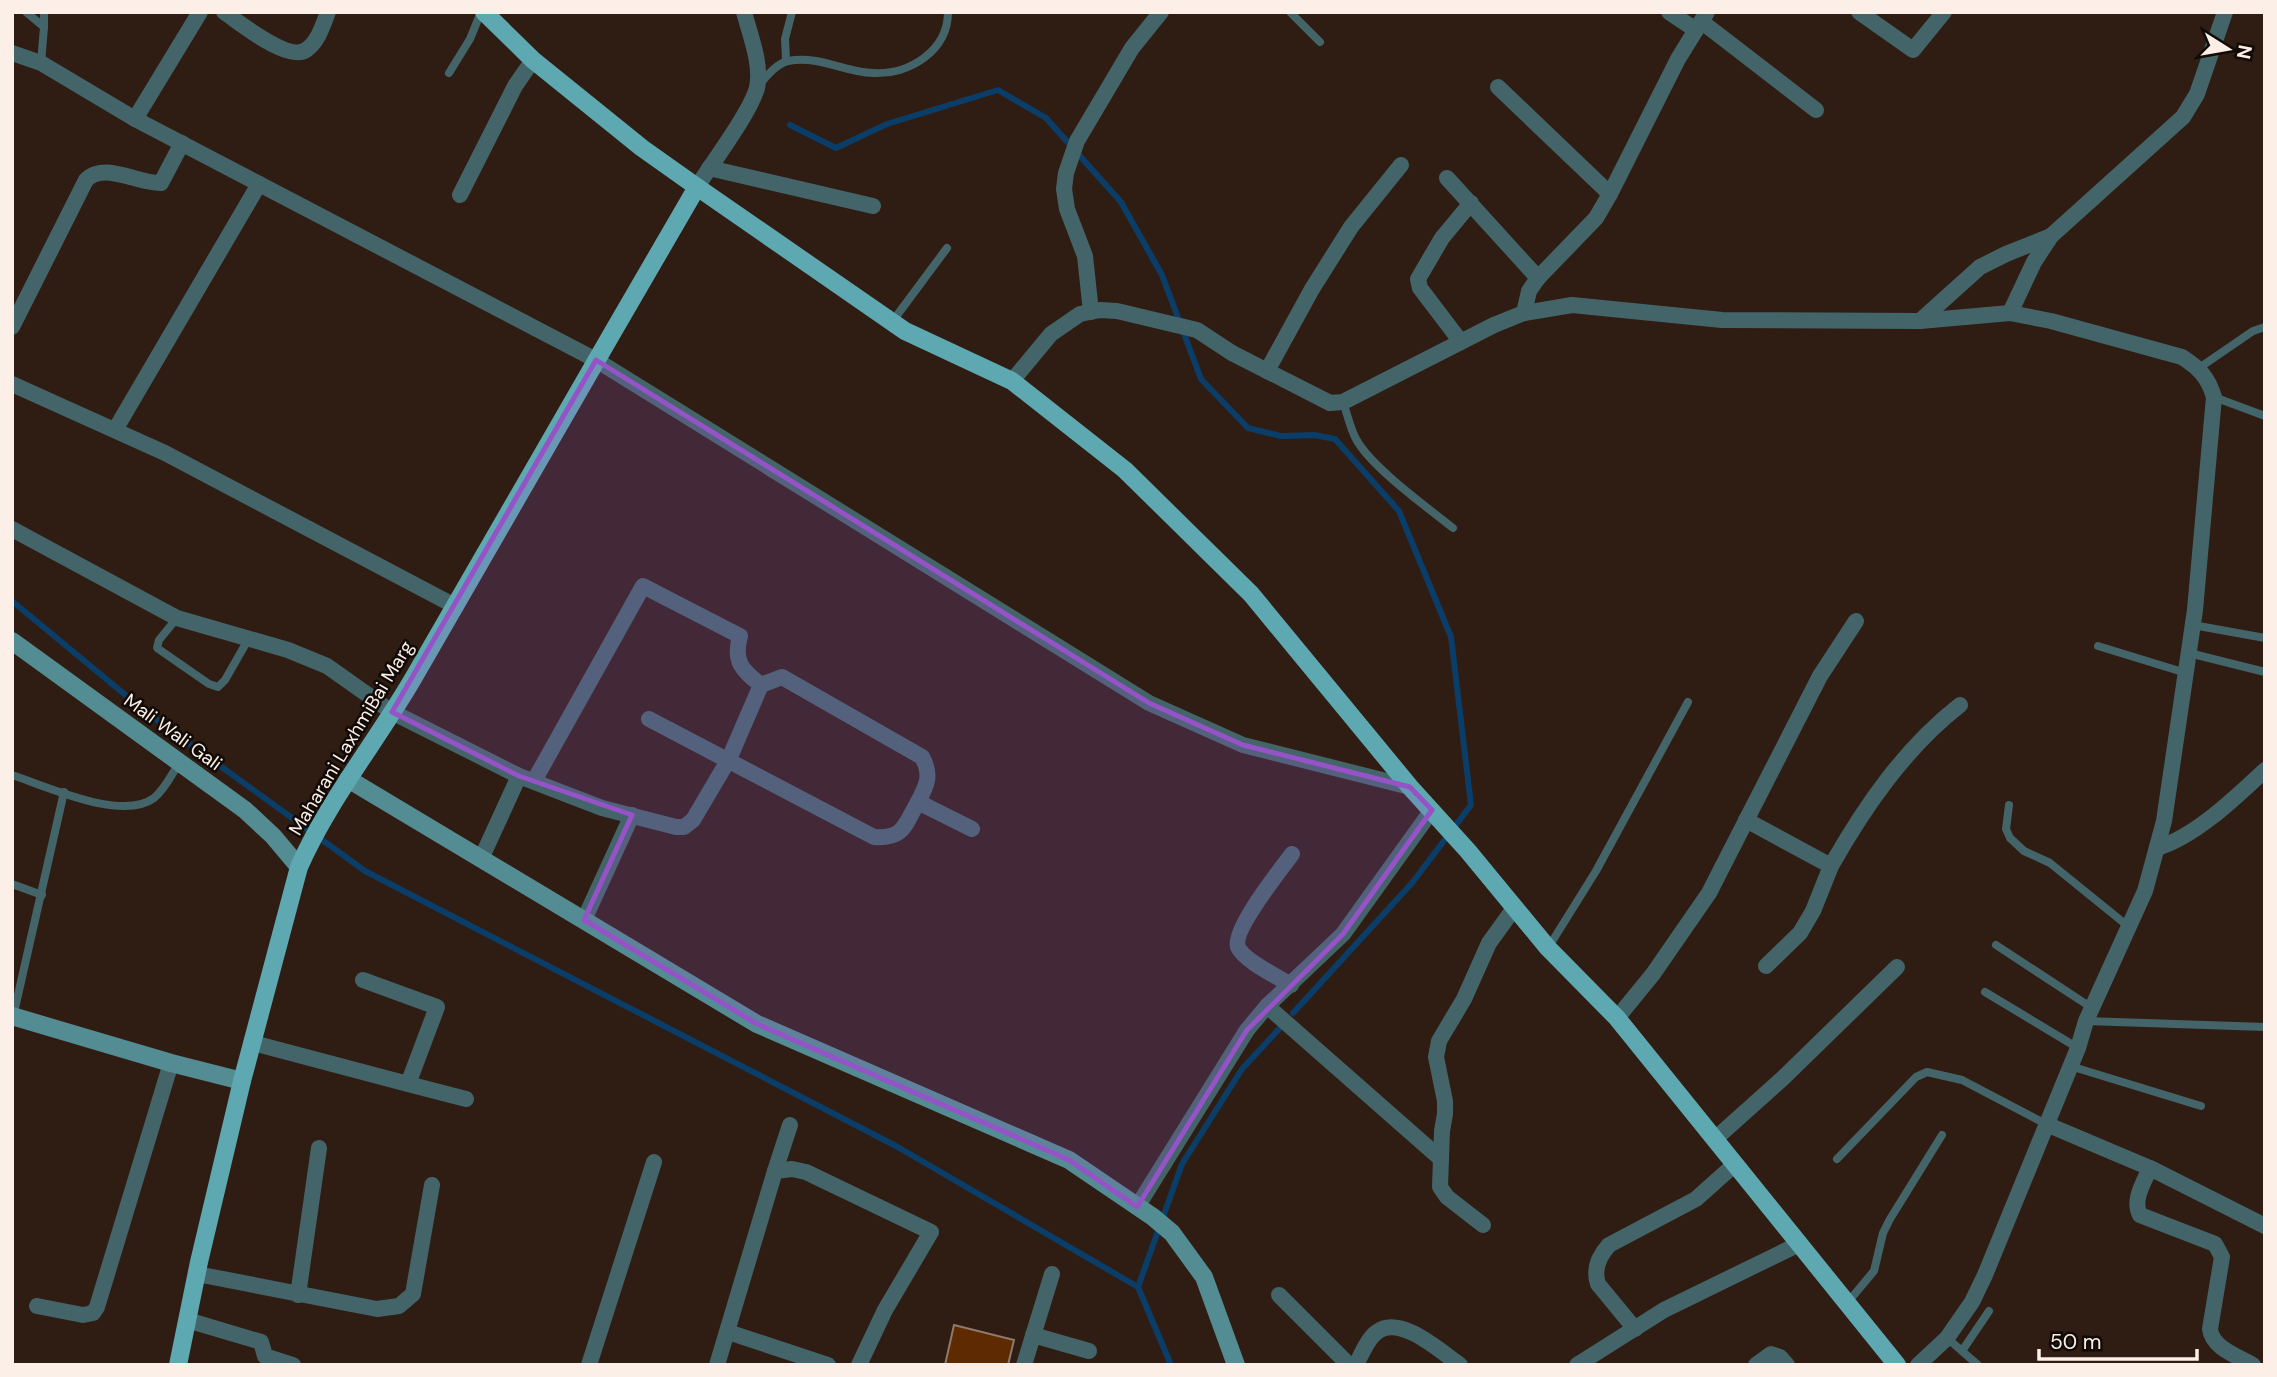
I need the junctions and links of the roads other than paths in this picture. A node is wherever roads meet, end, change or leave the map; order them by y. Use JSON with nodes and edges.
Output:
{"nodes":[{"id":1,"x":26,"y":12,"type":"edge"},
{"id":2,"x":44,"y":12,"type":"edge"},
{"id":3,"x":200,"y":12,"type":"edge"},
{"id":4,"x":224,"y":12,"type":"edge"},
{"id":5,"x":328,"y":12,"type":"edge"},
{"id":6,"x":483,"y":12,"type":"edge"},
{"id":7,"x":744,"y":12,"type":"edge"},
{"id":8,"x":792,"y":12,"type":"edge"},
{"id":9,"x":948,"y":12,"type":"edge"},
{"id":10,"x":1161,"y":12,"type":"edge"},
{"id":11,"x":1290,"y":12,"type":"edge"},
{"id":12,"x":1669,"y":12,"type":"edge"},
{"id":13,"x":1859,"y":12,"type":"edge"},
{"id":14,"x":1944,"y":12,"type":"edge"},
{"id":15,"x":2225,"y":12,"type":"edge"},
{"id":16,"x":1702,"y":21,"type":"edge"},
{"id":17,"x":44,"y":27,"type":"junction"},
{"id":18,"x":1320,"y":42,"type":"dead end"},
{"id":19,"x":12,"y":52,"type":"edge"},
{"id":20,"x":533,"y":60,"type":"junction"},
{"id":21,"x":786,"y":61,"type":"junction"},
{"id":22,"x":41,"y":63,"type":"junction"},
{"id":23,"x":449,"y":73,"type":"dead end"},
{"id":24,"x":757,"y":87,"type":"junction"},
{"id":25,"x":1498,"y":87,"type":"dead end"},
{"id":26,"x":1816,"y":110,"type":"dead end"},
{"id":27,"x":135,"y":119,"type":"junction"},
{"id":28,"x":182,"y":144,"type":"junction"},
{"id":29,"x":1401,"y":165,"type":"dead end"},
{"id":30,"x":709,"y":168,"type":"junction"},
{"id":31,"x":1447,"y":178,"type":"dead end"},
{"id":32,"x":259,"y":184,"type":"junction"},
{"id":33,"x":696,"y":187,"type":"junction"},
{"id":34,"x":1610,"y":194,"type":"junction"},
{"id":35,"x":460,"y":195,"type":"dead end"},
{"id":36,"x":1471,"y":203,"type":"junction"},
{"id":37,"x":873,"y":206,"type":"dead end"},
{"id":38,"x":2051,"y":236,"type":"junction"},
{"id":39,"x":947,"y":248,"type":"dead end"},
{"id":40,"x":1538,"y":278,"type":"junction"},
{"id":41,"x":1091,"y":312,"type":"junction"},
{"id":42,"x":1524,"y":313,"type":"junction"},
{"id":43,"x":2010,"y":313,"type":"junction"},
{"id":44,"x":1920,"y":321,"type":"junction"},
{"id":45,"x":892,"y":322,"type":"junction"},
{"id":46,"x":12,"y":327,"type":"edge"},
{"id":47,"x":2265,"y":327,"type":"edge"},
{"id":48,"x":1461,"y":342,"type":"junction"},
{"id":49,"x":596,"y":360,"type":"junction"},
{"id":50,"x":2199,"y":368,"type":"junction"},
{"id":51,"x":1267,"y":371,"type":"junction"},
{"id":52,"x":1012,"y":381,"type":"junction"},
{"id":53,"x":12,"y":384,"type":"edge"},
{"id":54,"x":2214,"y":397,"type":"junction"},
{"id":55,"x":1343,"y":402,"type":"junction"},
{"id":56,"x":2265,"y":416,"type":"edge"},
{"id":57,"x":115,"y":430,"type":"junction"},
{"id":58,"x":1453,"y":528,"type":"dead end"},
{"id":59,"x":12,"y":529,"type":"edge"},
{"id":60,"x":454,"y":606,"type":"junction"},
{"id":61,"x":177,"y":618,"type":"junction"},
{"id":62,"x":1856,"y":621,"type":"dead end"},
{"id":63,"x":2193,"y":625,"type":"junction"},
{"id":64,"x":249,"y":638,"type":"junction"},
{"id":65,"x":2265,"y":638,"type":"edge"},
{"id":66,"x":12,"y":640,"type":"edge"},
{"id":67,"x":2098,"y":646,"type":"dead end"},
{"id":68,"x":2189,"y":653,"type":"junction"},
{"id":69,"x":2265,"y":672,"type":"edge"},
{"id":70,"x":2186,"y":673,"type":"junction"},
{"id":71,"x":761,"y":685,"type":"junction"},
{"id":72,"x":1688,"y":702,"type":"dead end"},
{"id":73,"x":1959,"y":705,"type":"dead end"},
{"id":74,"x":393,"y":712,"type":"junction"},
{"id":75,"x":649,"y":719,"type":"dead end"},
{"id":76,"x":729,"y":759,"type":"junction"},
{"id":77,"x":179,"y":762,"type":"junction"},
{"id":78,"x":2265,"y":770,"type":"edge"},
{"id":79,"x":12,"y":775,"type":"edge"},
{"id":80,"x":348,"y":779,"type":"junction"},
{"id":81,"x":526,"y":779,"type":"junction"},
{"id":82,"x":1410,"y":787,"type":"junction"},
{"id":83,"x":64,"y":792,"type":"junction"},
{"id":84,"x":918,"y":802,"type":"junction"},
{"id":85,"x":2009,"y":805,"type":"dead end"},
{"id":86,"x":632,"y":815,"type":"junction"},
{"id":87,"x":1437,"y":815,"type":"junction"},
{"id":88,"x":1746,"y":820,"type":"junction"},
{"id":89,"x":972,"y":830,"type":"dead end"},
{"id":90,"x":2157,"y":848,"type":"junction"},
{"id":91,"x":1292,"y":854,"type":"dead end"},
{"id":92,"x":481,"y":859,"type":"junction"},
{"id":93,"x":1831,"y":866,"type":"junction"},
{"id":94,"x":299,"y":867,"type":"junction"},
{"id":95,"x":12,"y":884,"type":"edge"},
{"id":96,"x":41,"y":895,"type":"junction"},
{"id":97,"x":1515,"y":906,"type":"junction"},
{"id":98,"x":584,"y":920,"type":"junction"},
{"id":99,"x":2129,"y":927,"type":"junction"},
{"id":100,"x":1996,"y":945,"type":"dead end"},
{"id":101,"x":1548,"y":948,"type":"junction"},
{"id":102,"x":1766,"y":966,"type":"dead end"},
{"id":103,"x":1897,"y":967,"type":"dead end"},
{"id":104,"x":363,"y":980,"type":"dead end"},
{"id":105,"x":1290,"y":985,"type":"junction"},
{"id":106,"x":1985,"y":992,"type":"dead end"},
{"id":107,"x":1267,"y":1006,"type":"junction"},
{"id":108,"x":2089,"y":1014,"type":"junction"},
{"id":109,"x":13,"y":1017,"type":"edge"},
{"id":110,"x":1617,"y":1018,"type":"junction"},
{"id":111,"x":2265,"y":1027,"type":"edge"},
{"id":112,"x":253,"y":1043,"type":"junction"},
{"id":113,"x":2078,"y":1048,"type":"junction"},
{"id":114,"x":170,"y":1063,"type":"junction"},
{"id":115,"x":2070,"y":1066,"type":"junction"},
{"id":116,"x":242,"y":1081,"type":"junction"},
{"id":117,"x":408,"y":1084,"type":"junction"},
{"id":118,"x":466,"y":1099,"type":"dead end"},
{"id":119,"x":2201,"y":1106,"type":"dead end"},
{"id":120,"x":2046,"y":1124,"type":"junction"},
{"id":121,"x":790,"y":1125,"type":"dead end"},
{"id":122,"x":1942,"y":1135,"type":"dead end"},
{"id":123,"x":1715,"y":1139,"type":"junction"},
{"id":124,"x":319,"y":1148,"type":"dead end"},
{"id":125,"x":1441,"y":1159,"type":"junction"},
{"id":126,"x":1837,"y":1159,"type":"dead end"},
{"id":127,"x":654,"y":1162,"type":"dead end"},
{"id":128,"x":1734,"y":1165,"type":"junction"},
{"id":129,"x":2150,"y":1168,"type":"junction"},
{"id":130,"x":775,"y":1171,"type":"junction"},
{"id":131,"x":432,"y":1185,"type":"dead end"},
{"id":132,"x":1137,"y":1207,"type":"junction"},
{"id":133,"x":1483,"y":1224,"type":"dead end"},
{"id":134,"x":2265,"y":1226,"type":"edge"},
{"id":135,"x":1799,"y":1244,"type":"junction"},
{"id":136,"x":197,"y":1274,"type":"junction"},
{"id":137,"x":1052,"y":1274,"type":"dead end"},
{"id":138,"x":298,"y":1295,"type":"junction"},
{"id":139,"x":1279,"y":1295,"type":"dead end"},
{"id":140,"x":1848,"y":1302,"type":"junction"},
{"id":141,"x":37,"y":1306,"type":"dead end"},
{"id":142,"x":1989,"y":1311,"type":"dead end"},
{"id":143,"x":187,"y":1320,"type":"junction"},
{"id":144,"x":1635,"y":1329,"type":"junction"},
{"id":145,"x":728,"y":1332,"type":"junction"},
{"id":146,"x":1033,"y":1335,"type":"junction"},
{"id":147,"x":1947,"y":1338,"type":"junction"},
{"id":148,"x":1088,"y":1351,"type":"dead end"},
{"id":149,"x":1962,"y":1351,"type":"junction"},
{"id":150,"x":178,"y":1365,"type":"edge"},
{"id":151,"x":293,"y":1365,"type":"edge"},
{"id":152,"x":589,"y":1365,"type":"edge"},
{"id":153,"x":717,"y":1365,"type":"edge"},
{"id":154,"x":828,"y":1365,"type":"edge"},
{"id":155,"x":859,"y":1365,"type":"edge"},
{"id":156,"x":1024,"y":1365,"type":"edge"},
{"id":157,"x":1236,"y":1365,"type":"edge"},
{"id":158,"x":1349,"y":1365,"type":"edge"},
{"id":159,"x":1356,"y":1365,"type":"edge"},
{"id":160,"x":1460,"y":1365,"type":"edge"},
{"id":161,"x":1577,"y":1365,"type":"edge"},
{"id":162,"x":1756,"y":1365,"type":"edge"},
{"id":163,"x":1787,"y":1365,"type":"edge"},
{"id":164,"x":1897,"y":1365,"type":"edge"},
{"id":165,"x":1918,"y":1365,"type":"edge"},
{"id":166,"x":1978,"y":1365,"type":"edge"},
{"id":167,"x":2253,"y":1365,"type":"edge"}],
"edges":[{"from":1,"to":17,"type":"lane"},
{"from":2,"to":17,"type":"lane"},
{"from":3,"to":27,"type":"street"},
{"from":4,"to":5,"type":"street"},
{"from":6,"to":20,"type":"main road"},
{"from":6,"to":23,"type":"lane"},
{"from":7,"to":24,"type":"street"},
{"from":8,"to":21,"type":"lane"},
{"from":9,"to":21,"type":"lane"},
{"from":10,"to":41,"type":"street"},
{"from":11,"to":18,"type":"lane"},
{"from":12,"to":16,"type":"street"},
{"from":13,"to":14,"type":"street"},
{"from":15,"to":38,"type":"street"},
{"from":16,"to":26,"type":"street"},
{"from":16,"to":34,"type":"street"},
{"from":17,"to":22,"type":"lane"},
{"from":19,"to":22,"type":"street"},
{"from":20,"to":33,"type":"main road"},
{"from":20,"to":35,"type":"street"},
{"from":21,"to":24,"type":"lane"},
{"from":22,"to":27,"type":"street"},
{"from":24,"to":30,"type":"street"},
{"from":25,"to":34,"type":"street"},
{"from":27,"to":28,"type":"street"},
{"from":28,"to":32,"type":"street"},
{"from":28,"to":46,"type":"street"},
{"from":29,"to":51,"type":"street"},
{"from":30,"to":33,"type":"street"},
{"from":30,"to":37,"type":"street"},
{"from":31,"to":36,"type":"street"},
{"from":32,"to":49,"type":"street"},
{"from":32,"to":57,"type":"street"},
{"from":33,"to":45,"type":"main road"},
{"from":33,"to":49,"type":"main road","name":"Maharani LaxhmiBai Marg"},
{"from":34,"to":40,"type":"street"},
{"from":36,"to":40,"type":"street"},
{"from":36,"to":48,"type":"street"},
{"from":38,"to":43,"type":"street"},
{"from":38,"to":44,"type":"street"},
{"from":39,"to":45,"type":"lane"},
{"from":40,"to":42,"type":"street"},
{"from":41,"to":51,"type":"street"},
{"from":41,"to":52,"type":"street"},
{"from":42,"to":44,"type":"street"},
{"from":42,"to":48,"type":"street"},
{"from":43,"to":44,"type":"street"},
{"from":43,"to":50,"type":"street"},
{"from":45,"to":52,"type":"main road"},
{"from":47,"to":50,"type":"lane"},
{"from":48,"to":55,"type":"street"},
{"from":49,"to":60,"type":"main road","name":"Maharani LaxhmiBai Marg"},
{"from":49,"to":82,"type":"street"},
{"from":50,"to":54,"type":"street"},
{"from":51,"to":55,"type":"street"},
{"from":52,"to":82,"type":"main road"},
{"from":53,"to":57,"type":"street"},
{"from":54,"to":56,"type":"lane"},
{"from":54,"to":63,"type":"street"},
{"from":55,"to":58,"type":"lane"},
{"from":57,"to":60,"type":"street"},
{"from":59,"to":61,"type":"street"},
{"from":60,"to":74,"type":"main road","name":"Maharani LaxhmiBai Marg"},
{"from":61,"to":64,"type":"street"},
{"from":61,"to":64,"type":"lane"},
{"from":62,"to":88,"type":"street"},
{"from":63,"to":65,"type":"lane"},
{"from":63,"to":68,"type":"street"},
{"from":64,"to":74,"type":"street"},
{"from":66,"to":77,"type":"street","name":"Mali Wali Gali"},
{"from":67,"to":70,"type":"lane"},
{"from":68,"to":69,"type":"lane"},
{"from":68,"to":70,"type":"street"},
{"from":70,"to":90,"type":"street"},
{"from":71,"to":76,"type":"street"},
{"from":71,"to":81,"type":"street"},
{"from":71,"to":84,"type":"street"},
{"from":72,"to":101,"type":"lane"},
{"from":73,"to":93,"type":"street"},
{"from":74,"to":80,"type":"main road","name":"Maharani LaxhmiBai Marg"},
{"from":74,"to":81,"type":"street"},
{"from":75,"to":76,"type":"street"},
{"from":76,"to":84,"type":"street"},
{"from":76,"to":86,"type":"street"},
{"from":77,"to":83,"type":"lane"},
{"from":77,"to":94,"type":"street","name":"Mali Wali Gali"},
{"from":78,"to":90,"type":"street"},
{"from":79,"to":83,"type":"lane"},
{"from":80,"to":92,"type":"street"},
{"from":80,"to":94,"type":"main road","name":"Maharani LaxhmiBai Marg"},
{"from":81,"to":86,"type":"street"},
{"from":81,"to":92,"type":"street"},
{"from":82,"to":87,"type":"main road"},
{"from":83,"to":96,"type":"lane"},
{"from":84,"to":89,"type":"street"},
{"from":85,"to":99,"type":"lane"},
{"from":86,"to":98,"type":"street"},
{"from":87,"to":97,"type":"main road"},
{"from":87,"to":105,"type":"street"},
{"from":88,"to":93,"type":"street"},
{"from":88,"to":110,"type":"street"},
{"from":90,"to":99,"type":"street"},
{"from":91,"to":105,"type":"street"},
{"from":92,"to":98,"type":"street"},
{"from":93,"to":102,"type":"street"},
{"from":94,"to":112,"type":"main road","name":"Maharani LaxhmiBai Marg"},
{"from":95,"to":96,"type":"lane"},
{"from":96,"to":109,"type":"lane"},
{"from":97,"to":101,"type":"main road"},
{"from":97,"to":125,"type":"street"},
{"from":98,"to":132,"type":"street"},
{"from":99,"to":108,"type":"street"},
{"from":100,"to":108,"type":"lane"},
{"from":101,"to":110,"type":"main road"},
{"from":103,"to":123,"type":"street"},
{"from":104,"to":117,"type":"street"},
{"from":105,"to":107,"type":"street"},
{"from":106,"to":113,"type":"lane"},
{"from":107,"to":125,"type":"street"},
{"from":107,"to":132,"type":"street"},
{"from":108,"to":111,"type":"lane"},
{"from":108,"to":113,"type":"street"},
{"from":109,"to":114,"type":"street"},
{"from":110,"to":123,"type":"main road"},
{"from":112,"to":116,"type":"main road","name":"Maharani LaxhmiBai Marg"},
{"from":112,"to":117,"type":"street"},
{"from":113,"to":115,"type":"street"},
{"from":114,"to":116,"type":"street"},
{"from":114,"to":141,"type":"street"},
{"from":115,"to":119,"type":"lane"},
{"from":115,"to":120,"type":"street"},
{"from":116,"to":136,"type":"main road","name":"Maharani LaxhmiBai Marg"},
{"from":117,"to":118,"type":"street"},
{"from":120,"to":126,"type":"lane"},
{"from":120,"to":129,"type":"street"},
{"from":120,"to":147,"type":"street"},
{"from":121,"to":130,"type":"street"},
{"from":122,"to":140,"type":"lane"},
{"from":123,"to":128,"type":"main road"},
{"from":124,"to":138,"type":"street"},
{"from":125,"to":133,"type":"street"},
{"from":127,"to":152,"type":"street"},
{"from":128,"to":135,"type":"main road"},
{"from":128,"to":144,"type":"street"},
{"from":129,"to":134,"type":"street"},
{"from":129,"to":167,"type":"street"},
{"from":130,"to":145,"type":"street"},
{"from":130,"to":155,"type":"street"},
{"from":131,"to":138,"type":"street"},
{"from":132,"to":157,"type":"street"},
{"from":135,"to":140,"type":"main road"},
{"from":135,"to":144,"type":"street"},
{"from":136,"to":138,"type":"street"},
{"from":136,"to":143,"type":"main road","name":"Maharani LaxhmiBai Marg"},
{"from":137,"to":146,"type":"street"},
{"from":139,"to":158,"type":"street"},
{"from":140,"to":164,"type":"main road"},
{"from":142,"to":149,"type":"lane"},
{"from":143,"to":150,"type":"main road","name":"Maharani LaxhmiBai Marg"},
{"from":143,"to":151,"type":"street"},
{"from":144,"to":161,"type":"street"},
{"from":145,"to":153,"type":"street"},
{"from":145,"to":154,"type":"street"},
{"from":146,"to":148,"type":"street"},
{"from":146,"to":156,"type":"street"},
{"from":147,"to":149,"type":"lane"},
{"from":147,"to":165,"type":"street"},
{"from":149,"to":166,"type":"lane"},
{"from":159,"to":160,"type":"street"},
{"from":162,"to":163,"type":"street"}]}
